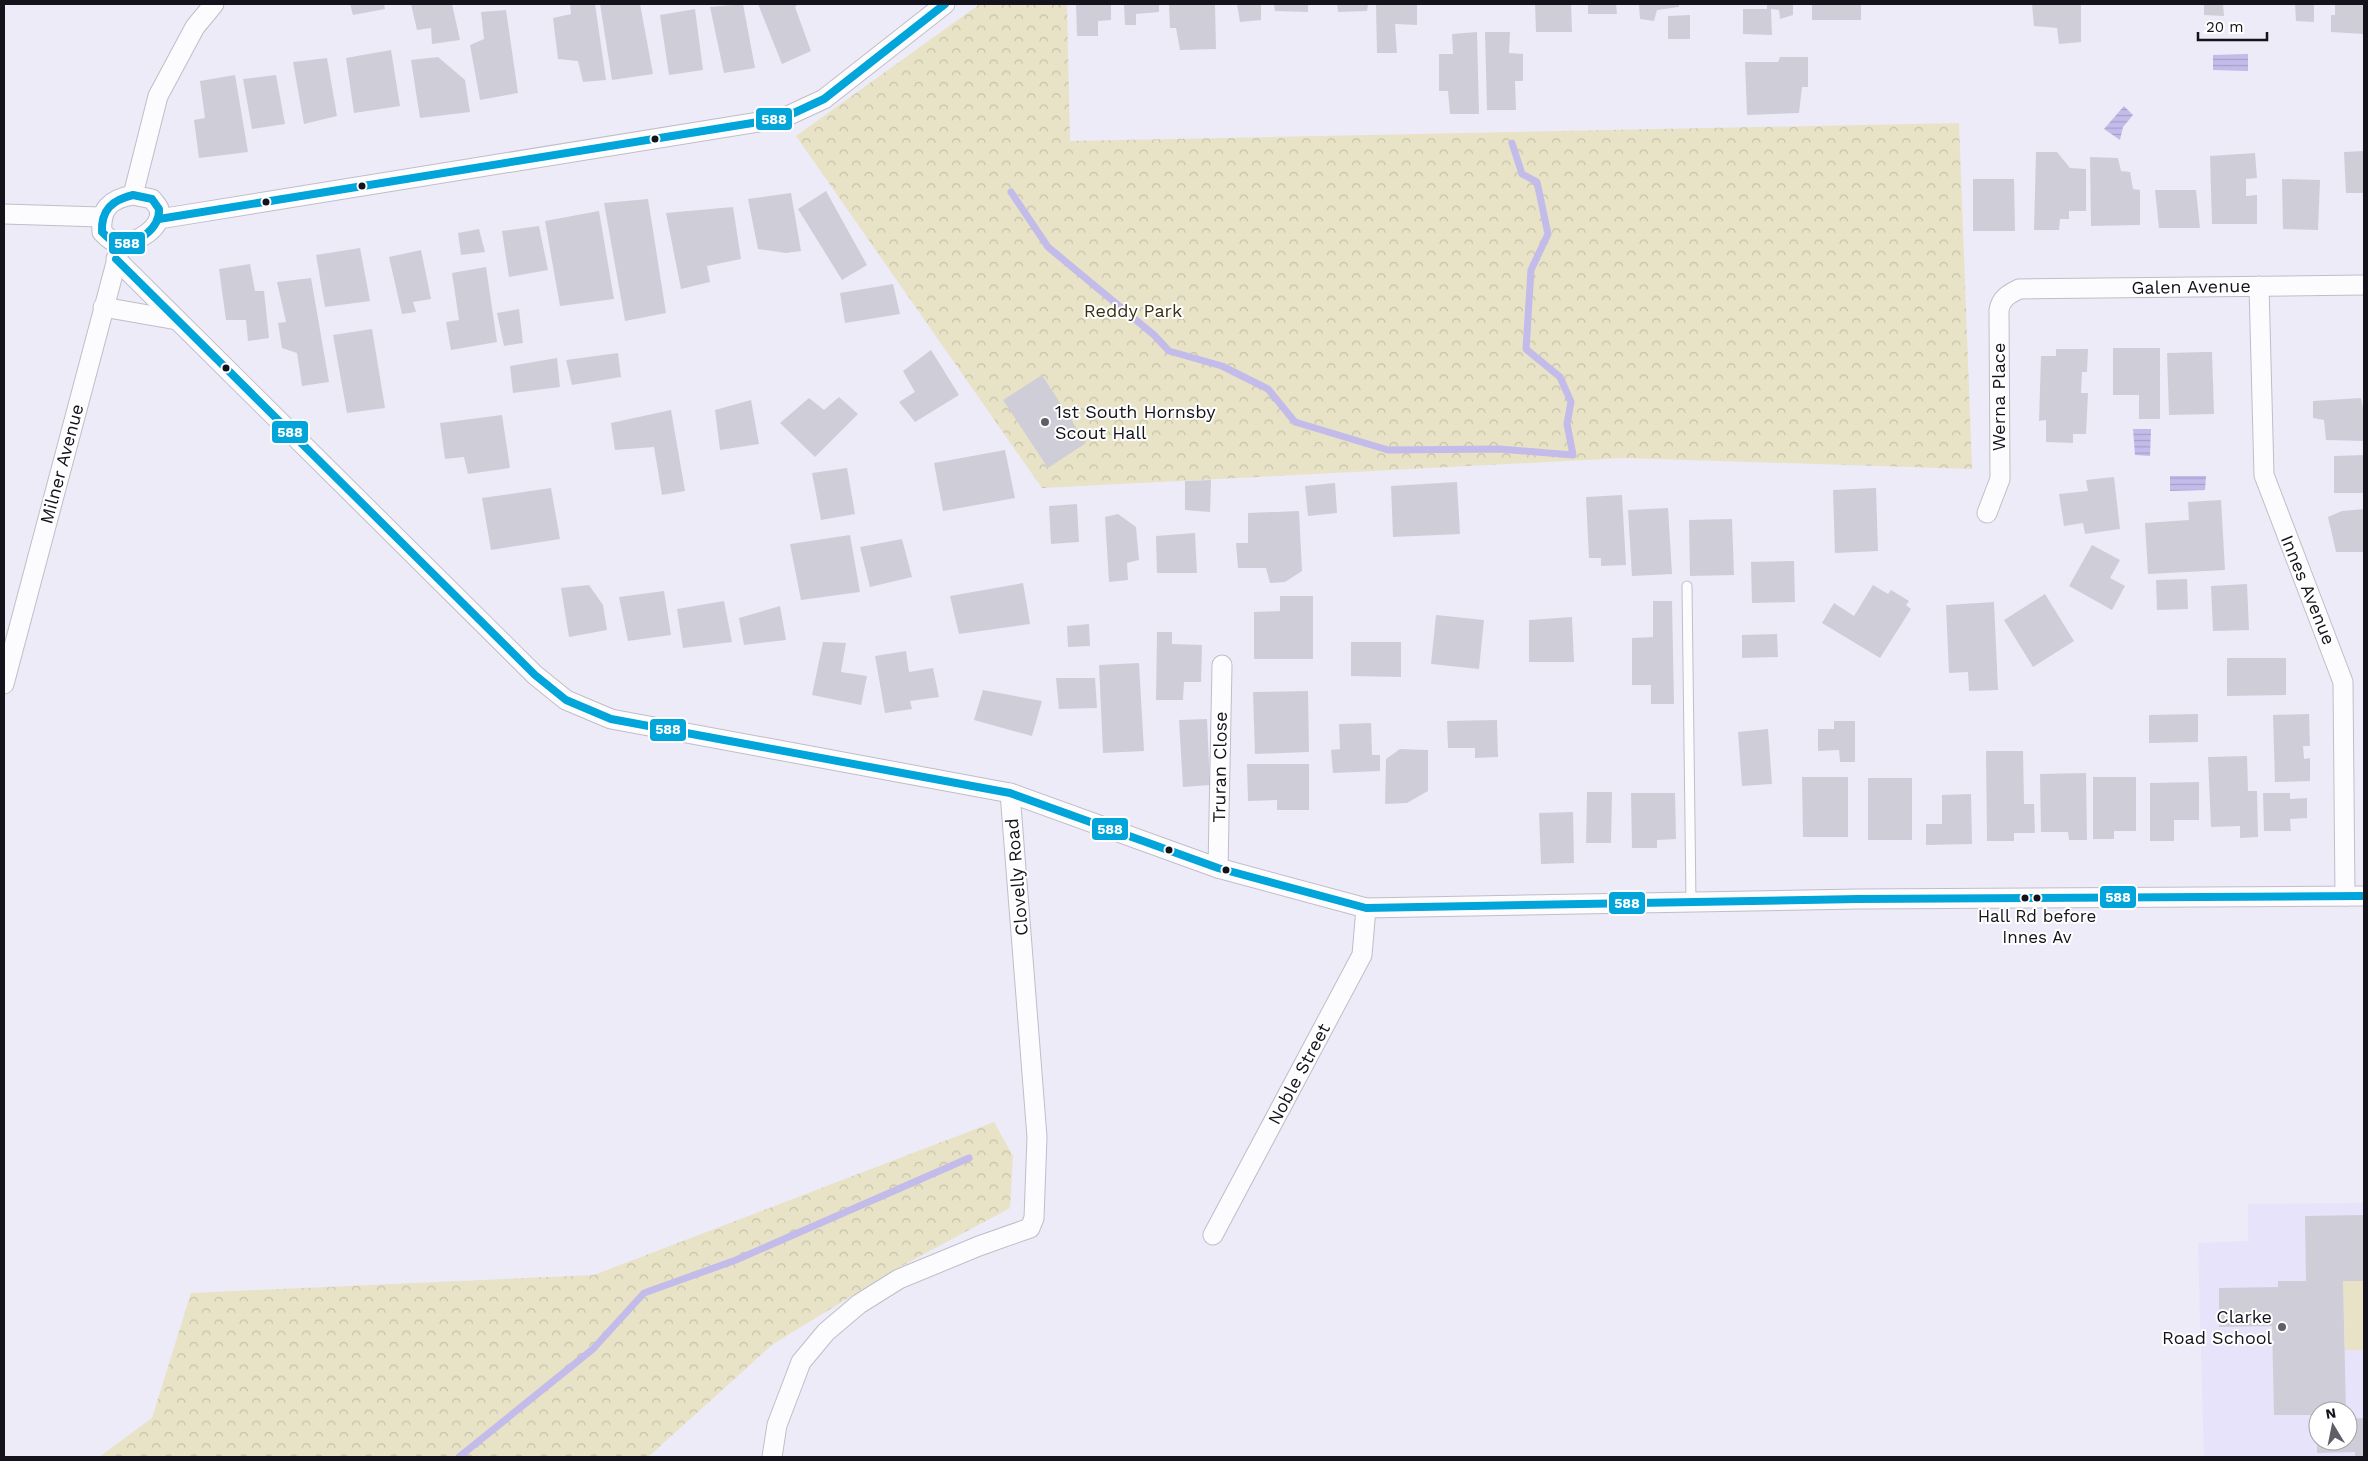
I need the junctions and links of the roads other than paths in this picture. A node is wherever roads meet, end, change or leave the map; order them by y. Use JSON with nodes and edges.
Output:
{"nodes":[{"id":1,"x":214,"y":4,"type":"edge"},
{"id":2,"x":945,"y":4,"type":"edge"},
{"id":3,"x":133,"y":195,"type":"junction"},
{"id":4,"x":4,"y":214,"type":"edge"},
{"id":5,"x":101,"y":217,"type":"junction"},
{"id":6,"x":159,"y":219,"type":"junction"},
{"id":7,"x":119,"y":251,"type":"junction"},
{"id":8,"x":2364,"y":285,"type":"edge"},
{"id":9,"x":2259,"y":286,"type":"junction"},
{"id":10,"x":2019,"y":289,"type":"joint"},
{"id":11,"x":104,"y":307,"type":"junction"},
{"id":12,"x":176,"y":320,"type":"junction"},
{"id":13,"x":1988,"y":513,"type":"dead end"},
{"id":14,"x":1687,"y":586,"type":"dead end"},
{"id":15,"x":1222,"y":666,"type":"dead end"},
{"id":16,"x":4,"y":684,"type":"edge"},
{"id":17,"x":1010,"y":794,"type":"junction"},
{"id":18,"x":1218,"y":868,"type":"junction"},
{"id":19,"x":2344,"y":896,"type":"junction"},
{"id":20,"x":2364,"y":896,"type":"edge"},
{"id":21,"x":1691,"y":902,"type":"junction"},
{"id":22,"x":1366,"y":908,"type":"junction"},
{"id":23,"x":1213,"y":1235,"type":"dead end"},
{"id":24,"x":772,"y":1457,"type":"edge"}],
"edges":[{"from":1,"to":3,"type":"street"},
{"from":2,"to":6,"type":"street"},
{"from":3,"to":5,"type":"street"},
{"from":3,"to":6,"type":"street"},
{"from":4,"to":5,"type":"street"},
{"from":5,"to":7,"type":"street"},
{"from":6,"to":7,"type":"street"},
{"from":7,"to":11,"type":"street","name":"Milner Avenue"},
{"from":7,"to":12,"type":"street","name":"Clovelly Road"},
{"from":8,"to":9,"type":"street","name":"Galen Avenue"},
{"from":9,"to":10,"type":"street","name":"Galen Avenue"},
{"from":9,"to":19,"type":"street","name":"Innes Avenue"},
{"from":10,"to":13,"type":"street","name":"Werna Place"},
{"from":11,"to":12,"type":"street"},
{"from":11,"to":16,"type":"street","name":"Milner Avenue"},
{"from":12,"to":17,"type":"street","name":"Clovelly Road"},
{"from":14,"to":21,"type":"lane"},
{"from":15,"to":18,"type":"street","name":"Truran Close"},
{"from":17,"to":18,"type":"street"},
{"from":17,"to":24,"type":"street","name":"Clovelly Road"},
{"from":18,"to":22,"type":"street"},
{"from":19,"to":20,"type":"street"},
{"from":19,"to":21,"type":"street"},
{"from":21,"to":22,"type":"street"},
{"from":22,"to":23,"type":"street","name":"Noble Street"}]}
